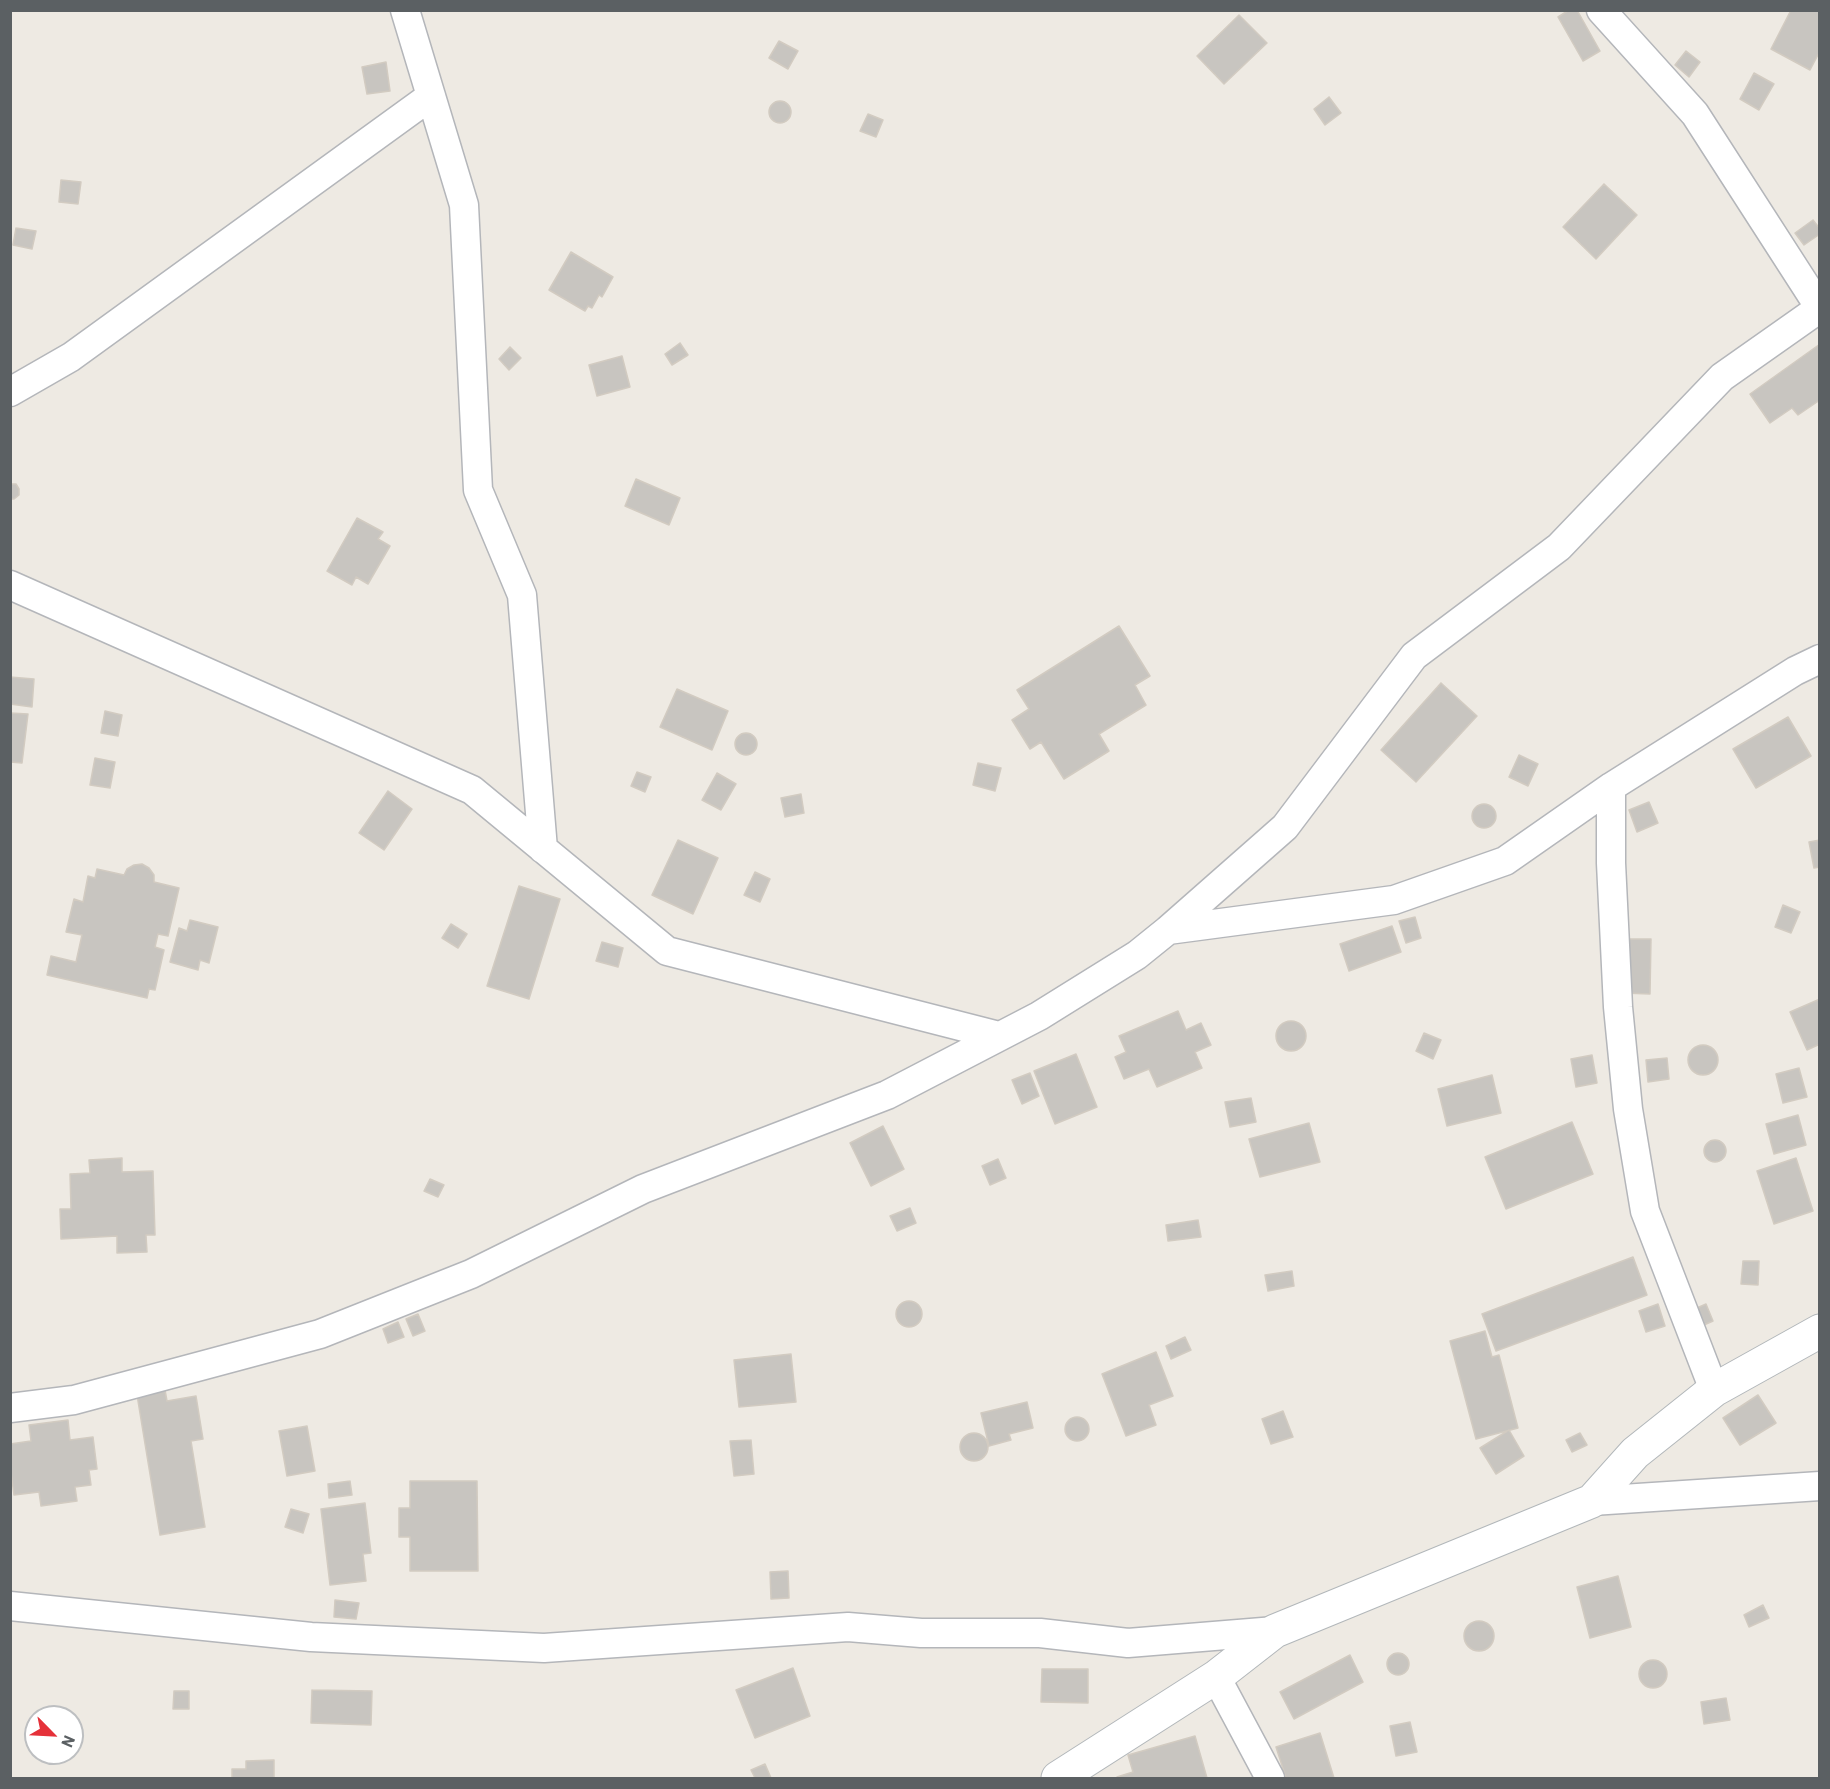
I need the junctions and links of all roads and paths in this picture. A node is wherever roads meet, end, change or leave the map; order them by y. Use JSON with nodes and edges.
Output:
{"nodes":[{"id":1,"x":405,"y":10,"type":"edge"},
{"id":2,"x":1601,"y":10,"type":"edge"},
{"id":3,"x":431,"y":96,"type":"junction"},
{"id":4,"x":10,"y":392,"type":"edge"},
{"id":5,"x":10,"y":585,"type":"edge"},
{"id":6,"x":1820,"y":659,"type":"edge"},
{"id":7,"x":1611,"y":787,"type":"junction"},
{"id":8,"x":543,"y":849,"type":"junction"},
{"id":9,"x":1168,"y":930,"type":"junction"},
{"id":10,"x":999,"y":1036,"type":"junction"},
{"id":11,"x":1820,"y":1332,"type":"edge"},
{"id":12,"x":1714,"y":1390,"type":"junction"},
{"id":13,"x":10,"y":1408,"type":"edge"},
{"id":14,"x":1820,"y":1486,"type":"edge"},
{"id":15,"x":1592,"y":1501,"type":"junction"},
{"id":16,"x":10,"y":1606,"type":"edge"},
{"id":17,"x":1275,"y":1631,"type":"junction"},
{"id":18,"x":1216,"y":1677,"type":"junction"},
{"id":19,"x":1058,"y":1779,"type":"edge"},
{"id":20,"x":1270,"y":1779,"type":"edge"}],
"edges":[{"from":1,"to":3,"type":"street"},
{"from":2,"to":9,"type":"street"},
{"from":3,"to":4,"type":"street"},
{"from":3,"to":8,"type":"street"},
{"from":5,"to":8,"type":"street"},
{"from":6,"to":7,"type":"street"},
{"from":7,"to":9,"type":"street"},
{"from":7,"to":12,"type":"street"},
{"from":8,"to":10,"type":"street"},
{"from":9,"to":10,"type":"street"},
{"from":10,"to":13,"type":"street"},
{"from":11,"to":12,"type":"street"},
{"from":12,"to":15,"type":"street"},
{"from":14,"to":15,"type":"street"},
{"from":15,"to":17,"type":"street"},
{"from":16,"to":17,"type":"street"},
{"from":17,"to":18,"type":"street"},
{"from":18,"to":19,"type":"street"},
{"from":18,"to":20,"type":"street"}]}
